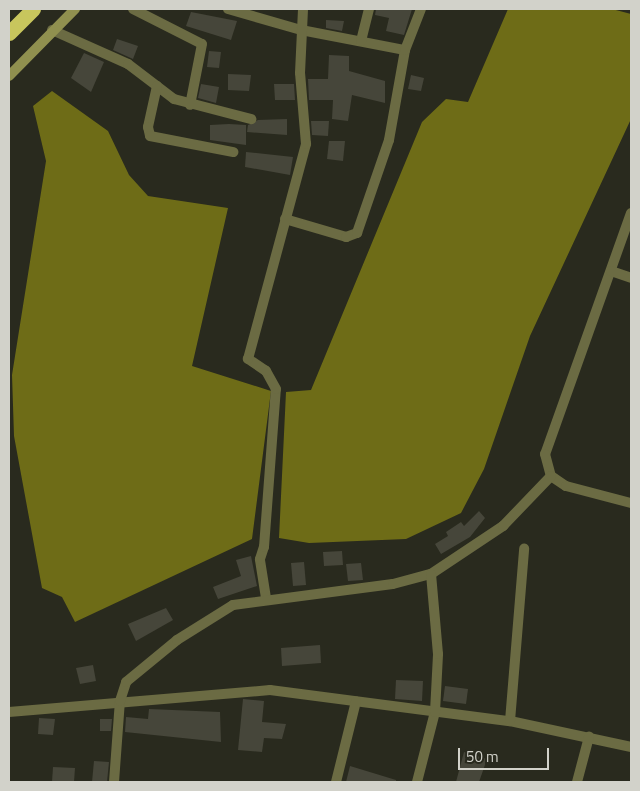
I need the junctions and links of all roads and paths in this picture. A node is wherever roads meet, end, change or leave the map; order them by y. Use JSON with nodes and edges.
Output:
{"nodes":[{"id":1,"x":33,"y":9,"type":"edge"},
{"id":2,"x":75,"y":9,"type":"edge"},
{"id":3,"x":133,"y":9,"type":"edge"},
{"id":4,"x":228,"y":9,"type":"edge"},
{"id":5,"x":303,"y":9,"type":"edge"},
{"id":6,"x":369,"y":9,"type":"edge"},
{"id":7,"x":421,"y":9,"type":"edge"},
{"id":8,"x":52,"y":30,"type":"junction"},
{"id":9,"x":301,"y":30,"type":"junction"},
{"id":10,"x":9,"y":33,"type":"edge"},
{"id":11,"x":361,"y":41,"type":"junction"},
{"id":12,"x":405,"y":50,"type":"junction"},
{"id":13,"x":9,"y":76,"type":"edge"},
{"id":14,"x":157,"y":86,"type":"junction"},
{"id":15,"x":190,"y":105,"type":"junction"},
{"id":16,"x":251,"y":118,"type":"dead end"},
{"id":17,"x":233,"y":152,"type":"dead end"},
{"id":18,"x":631,"y":213,"type":"edge"},
{"id":19,"x":285,"y":219,"type":"junction"},
{"id":20,"x":611,"y":271,"type":"junction"},
{"id":21,"x":631,"y":278,"type":"edge"},
{"id":22,"x":551,"y":476,"type":"junction"},
{"id":23,"x":631,"y":503,"type":"edge"},
{"id":24,"x":524,"y":549,"type":"dead end"},
{"id":25,"x":431,"y":574,"type":"junction"},
{"id":26,"x":266,"y":598,"type":"junction"},
{"id":27,"x":356,"y":700,"type":"junction"},
{"id":28,"x":120,"y":701,"type":"junction"},
{"id":29,"x":9,"y":712,"type":"edge"},
{"id":30,"x":435,"y":712,"type":"junction"},
{"id":31,"x":510,"y":720,"type":"junction"},
{"id":32,"x":589,"y":738,"type":"junction"},
{"id":33,"x":631,"y":747,"type":"edge"},
{"id":34,"x":114,"y":782,"type":"edge"},
{"id":35,"x":336,"y":782,"type":"edge"},
{"id":36,"x":417,"y":782,"type":"edge"},
{"id":37,"x":577,"y":782,"type":"edge"}],
"edges":[{"from":1,"to":10,"type":"highway"},
{"from":2,"to":8,"type":"street"},
{"from":3,"to":15,"type":"street"},
{"from":4,"to":9,"type":"street"},
{"from":5,"to":9,"type":"street"},
{"from":6,"to":11,"type":"street"},
{"from":7,"to":12,"type":"street"},
{"from":8,"to":13,"type":"street"},
{"from":8,"to":14,"type":"street"},
{"from":9,"to":11,"type":"street"},
{"from":9,"to":19,"type":"street"},
{"from":11,"to":12,"type":"street"},
{"from":12,"to":19,"type":"street"},
{"from":14,"to":15,"type":"street"},
{"from":14,"to":17,"type":"street"},
{"from":15,"to":16,"type":"street"},
{"from":18,"to":20,"type":"street"},
{"from":19,"to":26,"type":"street"},
{"from":20,"to":21,"type":"street"},
{"from":20,"to":22,"type":"street"},
{"from":22,"to":23,"type":"street"},
{"from":22,"to":25,"type":"street"},
{"from":24,"to":31,"type":"street"},
{"from":25,"to":26,"type":"street"},
{"from":25,"to":30,"type":"street"},
{"from":26,"to":28,"type":"street"},
{"from":27,"to":28,"type":"street"},
{"from":27,"to":30,"type":"street"},
{"from":27,"to":35,"type":"street"},
{"from":28,"to":29,"type":"street"},
{"from":28,"to":34,"type":"street"},
{"from":30,"to":31,"type":"street"},
{"from":30,"to":36,"type":"street"},
{"from":31,"to":32,"type":"street"},
{"from":32,"to":33,"type":"street"},
{"from":32,"to":37,"type":"street"}]}
